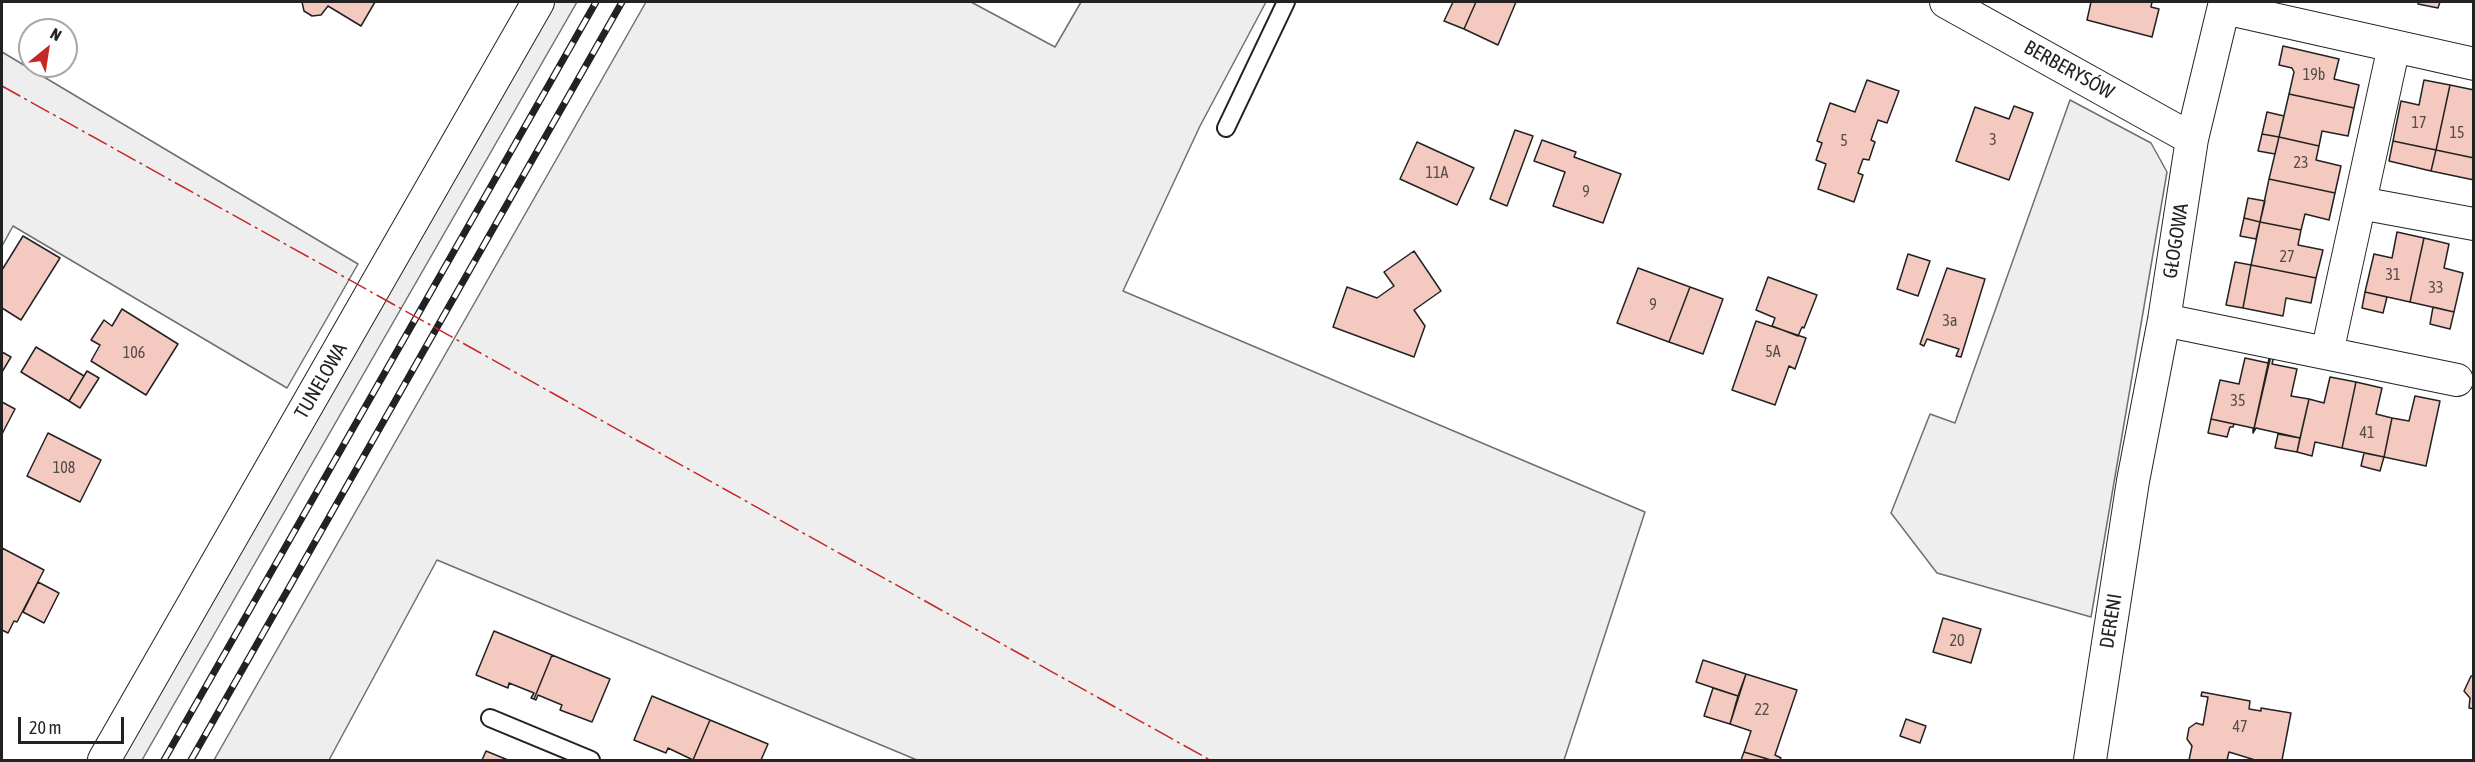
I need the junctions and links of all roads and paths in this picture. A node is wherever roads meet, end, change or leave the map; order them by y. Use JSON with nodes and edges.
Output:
{"nodes":[{"id":1,"x":538,"y":2,"type":"edge"},
{"id":2,"x":1286,"y":2,"type":"edge"},
{"id":3,"x":1947,"y":2,"type":"edge"},
{"id":4,"x":2224,"y":5,"type":"edge"},
{"id":5,"x":2394,"y":46,"type":"junction"},
{"id":6,"x":2474,"y":63,"type":"edge"},
{"id":7,"x":1226,"y":128,"type":"dead end"},
{"id":8,"x":2192,"y":139,"type":"junction"},
{"id":9,"x":2360,"y":202,"type":"junction"},
{"id":10,"x":2474,"y":224,"type":"edge"},
{"id":11,"x":2164,"y":320,"type":"junction"},
{"id":12,"x":2327,"y":353,"type":"junction"},
{"id":13,"x":2457,"y":380,"type":"dead end"},
{"id":14,"x":2133,"y":481,"type":"joint"},
{"id":15,"x":489,"y":718,"type":"dead end"},
{"id":16,"x":104,"y":760,"type":"edge"},
{"id":17,"x":591,"y":760,"type":"edge"},
{"id":18,"x":2090,"y":760,"type":"edge"}],
"edges":[{"from":1,"to":16,"type":"street","name":"TUNELOWA"},
{"from":2,"to":7,"type":"lane"},
{"from":3,"to":8,"type":"street","name":"BERBERYSÓW"},
{"from":4,"to":5,"type":"street"},
{"from":4,"to":8,"type":"street","name":"GŁOGOWA"},
{"from":5,"to":6,"type":"street"},
{"from":5,"to":9,"type":"street"},
{"from":8,"to":11,"type":"street","name":"GŁOGOWA"},
{"from":9,"to":10,"type":"street"},
{"from":9,"to":12,"type":"street"},
{"from":11,"to":12,"type":"street"},
{"from":11,"to":14,"type":"street","name":"GŁOGOWA"},
{"from":12,"to":13,"type":"street"},
{"from":14,"to":18,"type":"street","name":"DERENI"},
{"from":15,"to":17,"type":"lane"}]}
